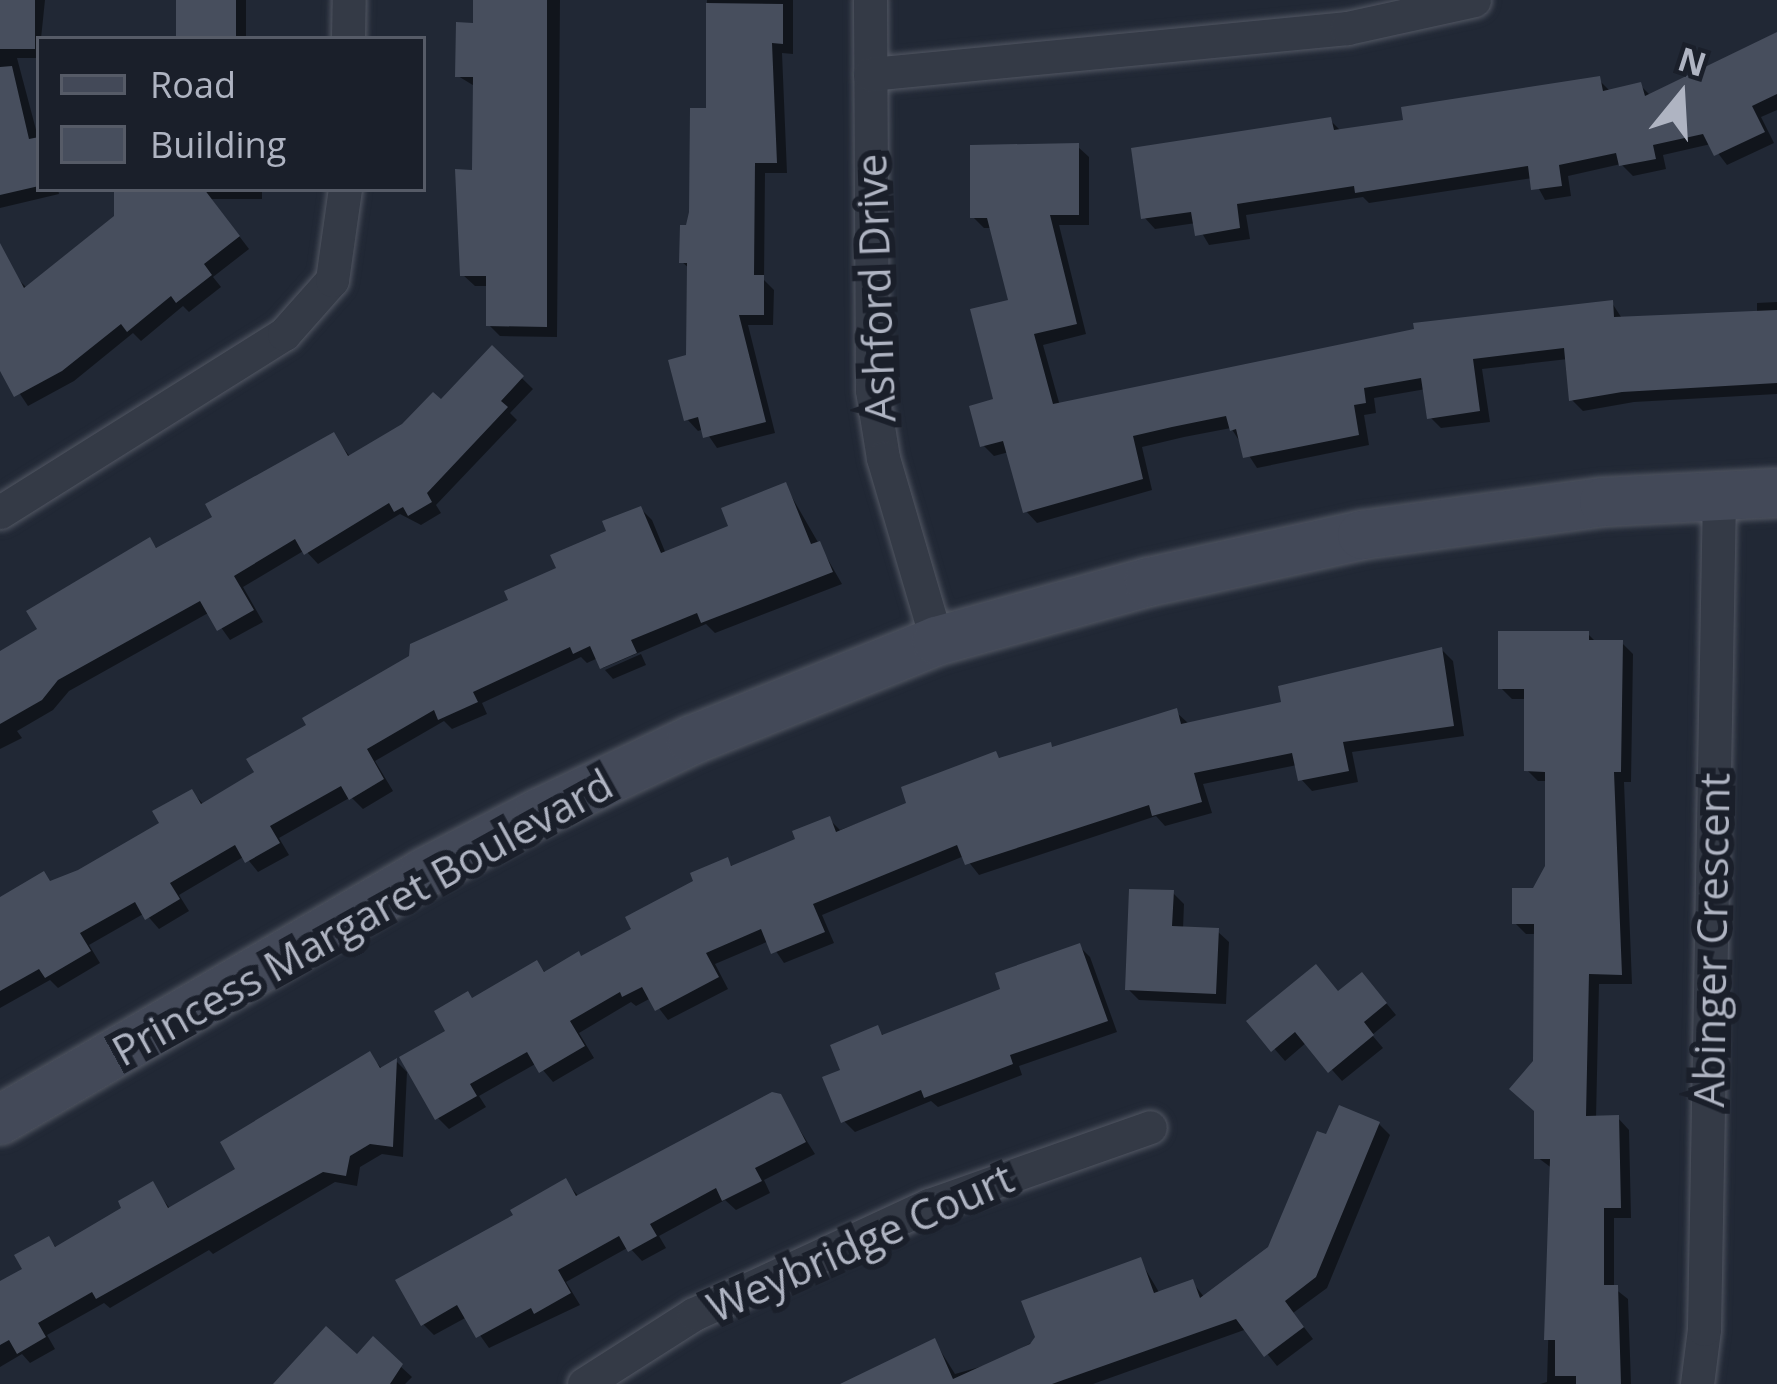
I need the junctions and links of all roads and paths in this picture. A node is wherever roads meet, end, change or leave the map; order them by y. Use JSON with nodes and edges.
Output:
{"nodes":[{"id":1,"x":349,"y":0,"type":"edge"},
{"id":2,"x":870,"y":0,"type":"edge"},
{"id":3,"x":1474,"y":0,"type":"edge"},
{"id":4,"x":348,"y":36,"type":"edge"},
{"id":5,"x":870,"y":74,"type":"junction"},
{"id":6,"x":345,"y":192,"type":"edge"},
{"id":7,"x":1777,"y":493,"type":"edge"},
{"id":8,"x":1719,"y":495,"type":"junction"},
{"id":9,"x":0,"y":512,"type":"edge"},
{"id":10,"x":937,"y":640,"type":"junction"},
{"id":11,"x":0,"y":1120,"type":"edge"},
{"id":12,"x":1150,"y":1127,"type":"dead end"},
{"id":13,"x":584,"y":1384,"type":"edge"},
{"id":14,"x":1697,"y":1384,"type":"edge"}],
"edges":[{"from":1,"to":4,"type":"street"},
{"from":2,"to":5,"type":"street","name":"Ashford Drive"},
{"from":3,"to":5,"type":"street"},
{"from":5,"to":10,"type":"street","name":"Ashford Drive"},
{"from":6,"to":9,"type":"street"},
{"from":7,"to":8,"type":"street","name":"Princess Margaret Boulevard"},
{"from":8,"to":10,"type":"street","name":"Princess Margaret Boulevard"},
{"from":8,"to":14,"type":"street","name":"Abinger Crescent"},
{"from":10,"to":11,"type":"street","name":"Princess Margaret Boulevard"},
{"from":12,"to":13,"type":"street","name":"Weybridge Court"}]}
